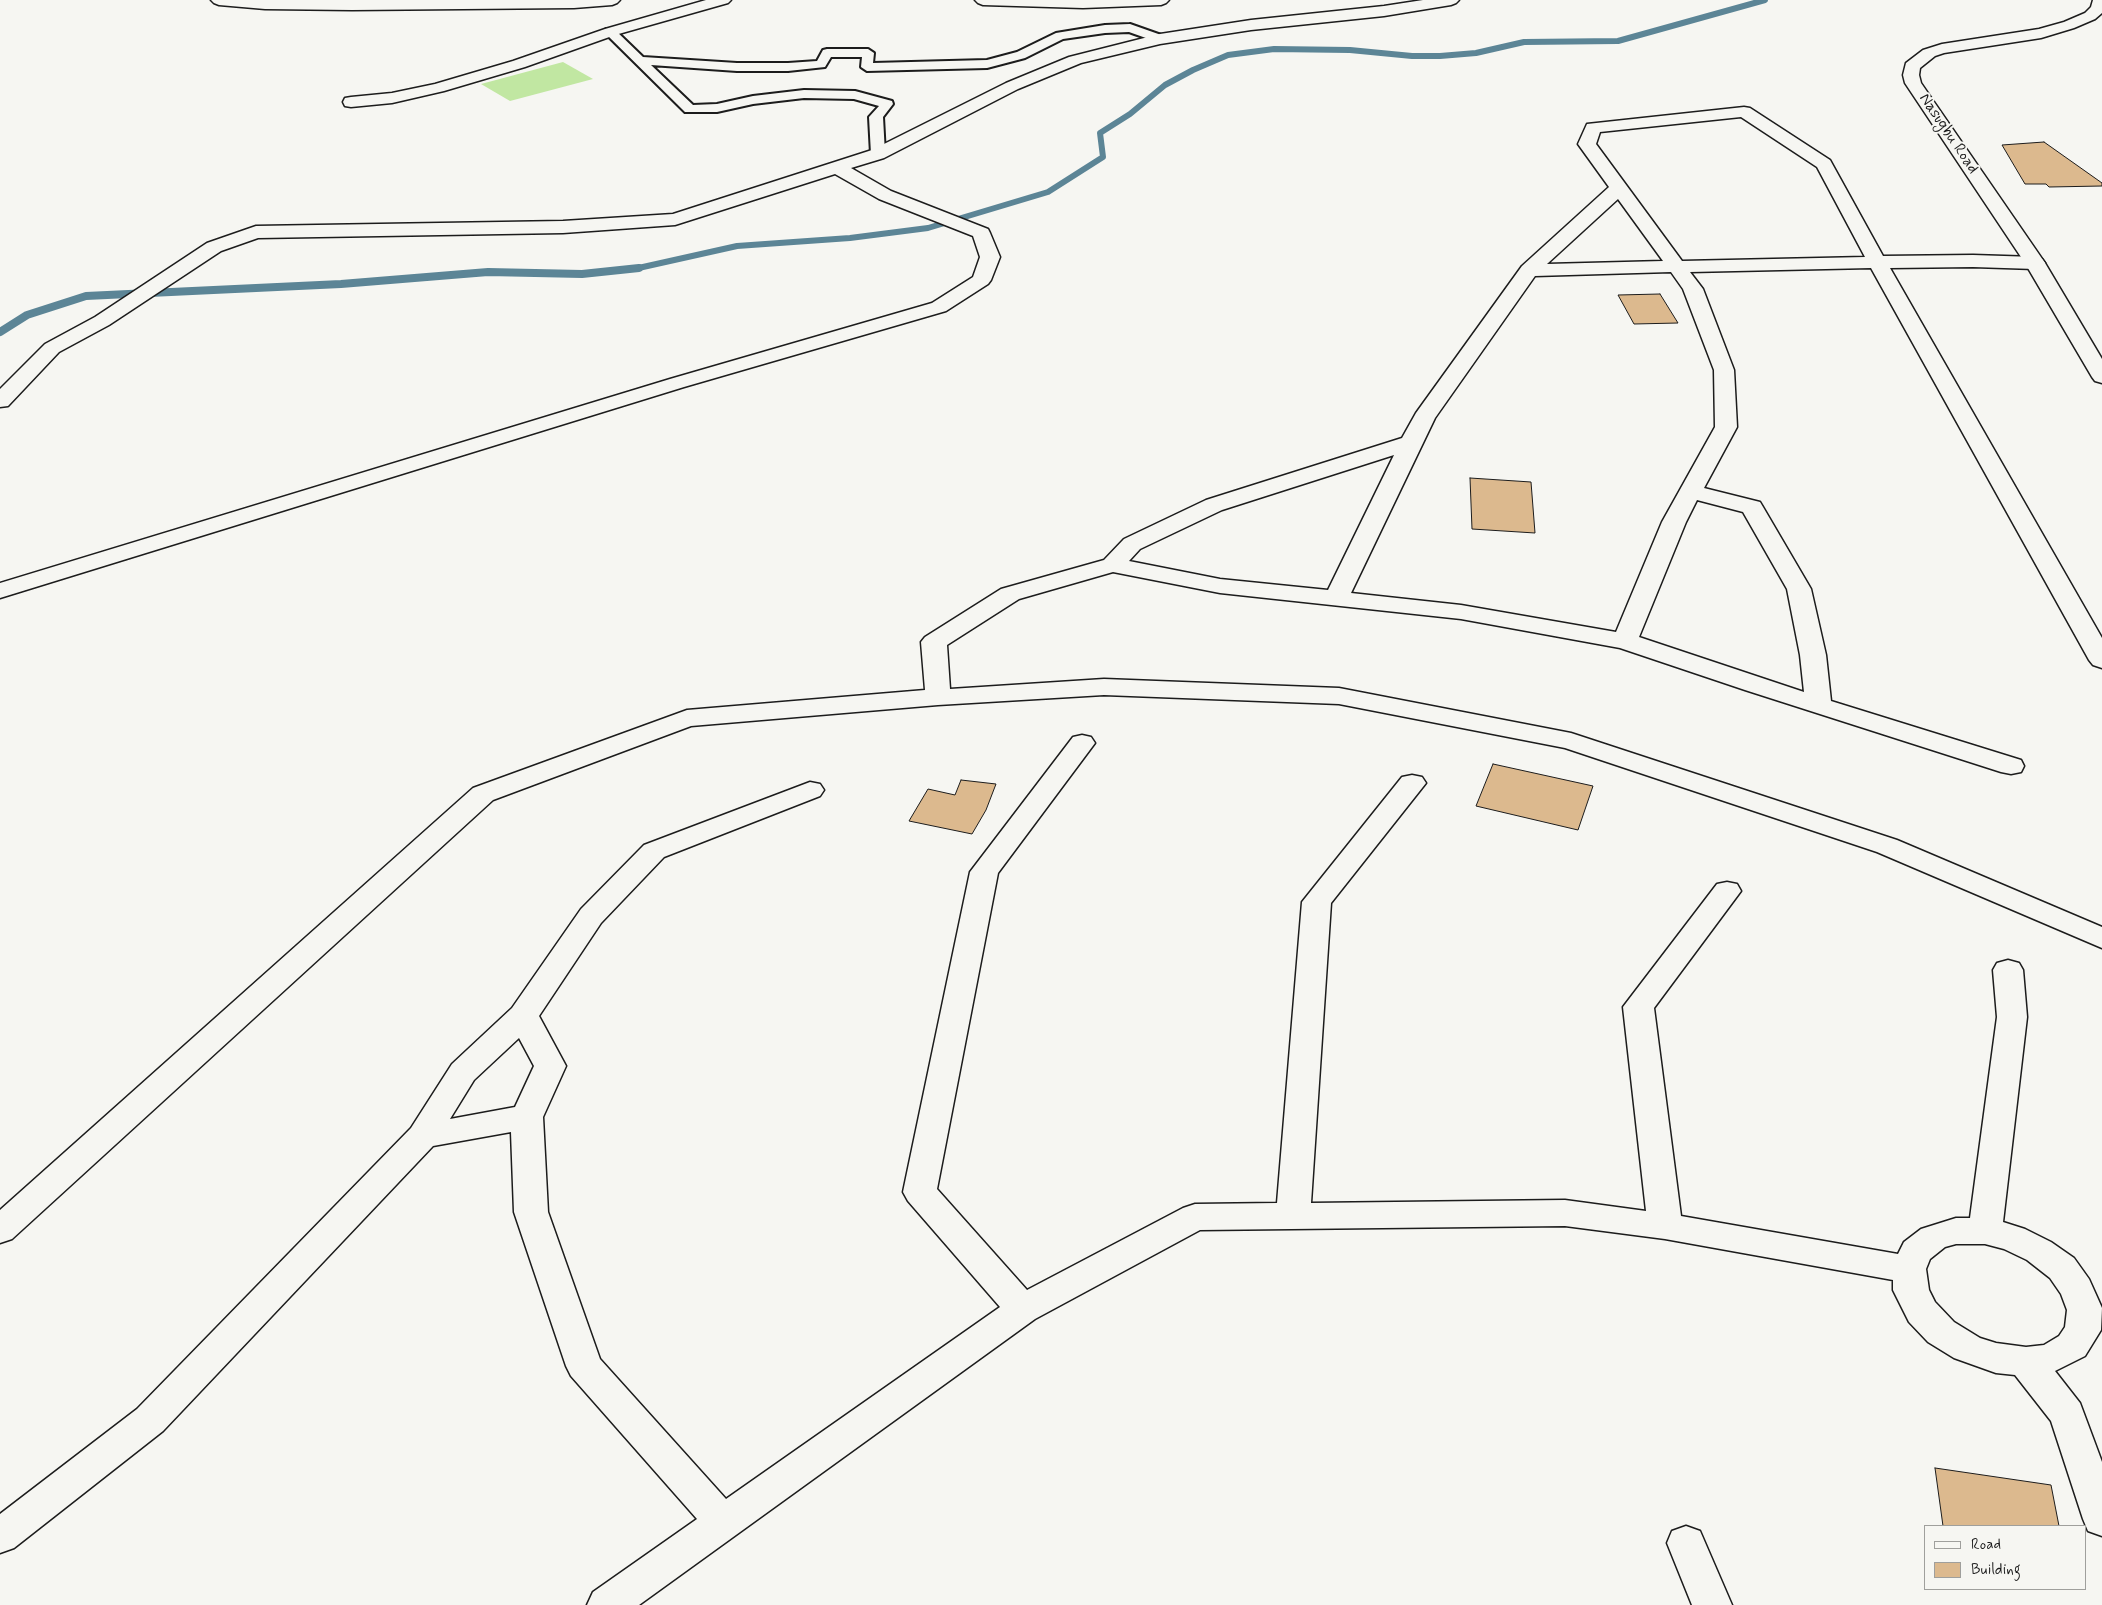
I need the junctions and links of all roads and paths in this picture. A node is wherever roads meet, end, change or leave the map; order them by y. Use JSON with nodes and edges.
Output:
{"nodes":[{"id":1,"x":218,"y":0,"type":"edge"},
{"id":2,"x":612,"y":0,"type":"edge"},
{"id":3,"x":722,"y":0,"type":"edge"},
{"id":4,"x":983,"y":0,"type":"edge"},
{"id":5,"x":1161,"y":0,"type":"edge"},
{"id":6,"x":1451,"y":0,"type":"edge"},
{"id":7,"x":2101,"y":0,"type":"edge"},
{"id":8,"x":610,"y":32,"type":"junction"},
{"id":9,"x":1160,"y":39,"type":"junction"},
{"id":10,"x":639,"y":60,"type":"junction"},
{"id":11,"x":351,"y":102,"type":"dead end"},
{"id":12,"x":878,"y":154,"type":"junction"},
{"id":13,"x":836,"y":167,"type":"junction"},
{"id":14,"x":1620,"y":187,"type":"junction"},
{"id":15,"x":1878,"y":262,"type":"junction"},
{"id":16,"x":2035,"y":263,"type":"junction"},
{"id":17,"x":1678,"y":267,"type":"junction"},
{"id":18,"x":1529,"y":270,"type":"junction"},
{"id":19,"x":2102,"y":376,"type":"edge"},
{"id":20,"x":0,"y":401,"type":"edge"},
{"id":21,"x":1411,"y":442,"type":"junction"},
{"id":22,"x":1690,"y":492,"type":"junction"},
{"id":23,"x":1112,"y":565,"type":"junction"},
{"id":24,"x":0,"y":591,"type":"edge"},
{"id":25,"x":1336,"y":599,"type":"junction"},
{"id":26,"x":1625,"y":641,"type":"junction"},
{"id":27,"x":2102,"y":660,"type":"edge"},
{"id":28,"x":938,"y":696,"type":"junction"},
{"id":29,"x":1818,"y":705,"type":"junction"},
{"id":30,"x":1082,"y":743,"type":"dead end"},
{"id":31,"x":2011,"y":766,"type":"dead end"},
{"id":32,"x":1412,"y":783,"type":"dead end"},
{"id":33,"x":810,"y":790,"type":"dead end"},
{"id":34,"x":1727,"y":891,"type":"dead end"},
{"id":35,"x":2102,"y":938,"type":"edge"},
{"id":36,"x":2008,"y":970,"type":"dead end"},
{"id":37,"x":523,"y":1016,"type":"junction"},
{"id":38,"x":527,"y":1117,"type":"junction"},
{"id":39,"x":423,"y":1136,"type":"junction"},
{"id":40,"x":1293,"y":1216,"type":"junction"},
{"id":41,"x":1665,"y":1226,"type":"junction"},
{"id":42,"x":0,"y":1230,"type":"edge"},
{"id":43,"x":1984,"y":1231,"type":"junction"},
{"id":44,"x":1909,"y":1269,"type":"junction"},
{"id":45,"x":1023,"y":1309,"type":"junction"},
{"id":46,"x":2026,"y":1362,"type":"junction"},
{"id":47,"x":2102,"y":1518,"type":"edge"},
{"id":48,"x":723,"y":1522,"type":"junction"},
{"id":49,"x":0,"y":1536,"type":"edge"},
{"id":50,"x":1686,"y":1544,"type":"dead end"},
{"id":51,"x":607,"y":1605,"type":"edge"},
{"id":52,"x":1712,"y":1605,"type":"edge"}],
"edges":[{"from":1,"to":2,"type":"street"},
{"from":3,"to":8,"type":"street"},
{"from":4,"to":5,"type":"street"},
{"from":6,"to":9,"type":"street"},
{"from":7,"to":16,"type":"street","name":"Nasugbu Road"},
{"from":8,"to":10,"type":"lane"},
{"from":8,"to":11,"type":"street"},
{"from":9,"to":10,"type":"lane"},
{"from":9,"to":12,"type":"street"},
{"from":10,"to":12,"type":"lane"},
{"from":12,"to":13,"type":"street"},
{"from":13,"to":20,"type":"street"},
{"from":13,"to":24,"type":"street"},
{"from":14,"to":15,"type":"street"},
{"from":14,"to":17,"type":"street"},
{"from":14,"to":18,"type":"street"},
{"from":15,"to":16,"type":"street"},
{"from":15,"to":17,"type":"street"},
{"from":15,"to":27,"type":"street"},
{"from":16,"to":19,"type":"street","name":"Nasugbu Road"},
{"from":17,"to":18,"type":"street"},
{"from":17,"to":22,"type":"street"},
{"from":18,"to":21,"type":"street"},
{"from":21,"to":23,"type":"street"},
{"from":21,"to":25,"type":"street"},
{"from":22,"to":26,"type":"street"},
{"from":22,"to":29,"type":"street"},
{"from":23,"to":25,"type":"street"},
{"from":23,"to":28,"type":"street"},
{"from":25,"to":26,"type":"street"},
{"from":26,"to":29,"type":"street"},
{"from":28,"to":35,"type":"street"},
{"from":28,"to":42,"type":"street"},
{"from":29,"to":31,"type":"street"},
{"from":30,"to":45,"type":"street"},
{"from":32,"to":40,"type":"street"},
{"from":33,"to":37,"type":"street"},
{"from":34,"to":41,"type":"street"},
{"from":36,"to":43,"type":"street"},
{"from":37,"to":38,"type":"street"},
{"from":37,"to":39,"type":"street"},
{"from":38,"to":39,"type":"street"},
{"from":38,"to":48,"type":"street"},
{"from":39,"to":49,"type":"street"},
{"from":40,"to":41,"type":"street"},
{"from":40,"to":45,"type":"street"},
{"from":41,"to":44,"type":"street"},
{"from":43,"to":44,"type":"street"},
{"from":43,"to":46,"type":"street"},
{"from":44,"to":46,"type":"street"},
{"from":45,"to":48,"type":"street"},
{"from":46,"to":47,"type":"street"},
{"from":48,"to":51,"type":"street"},
{"from":50,"to":52,"type":"street"}]}
